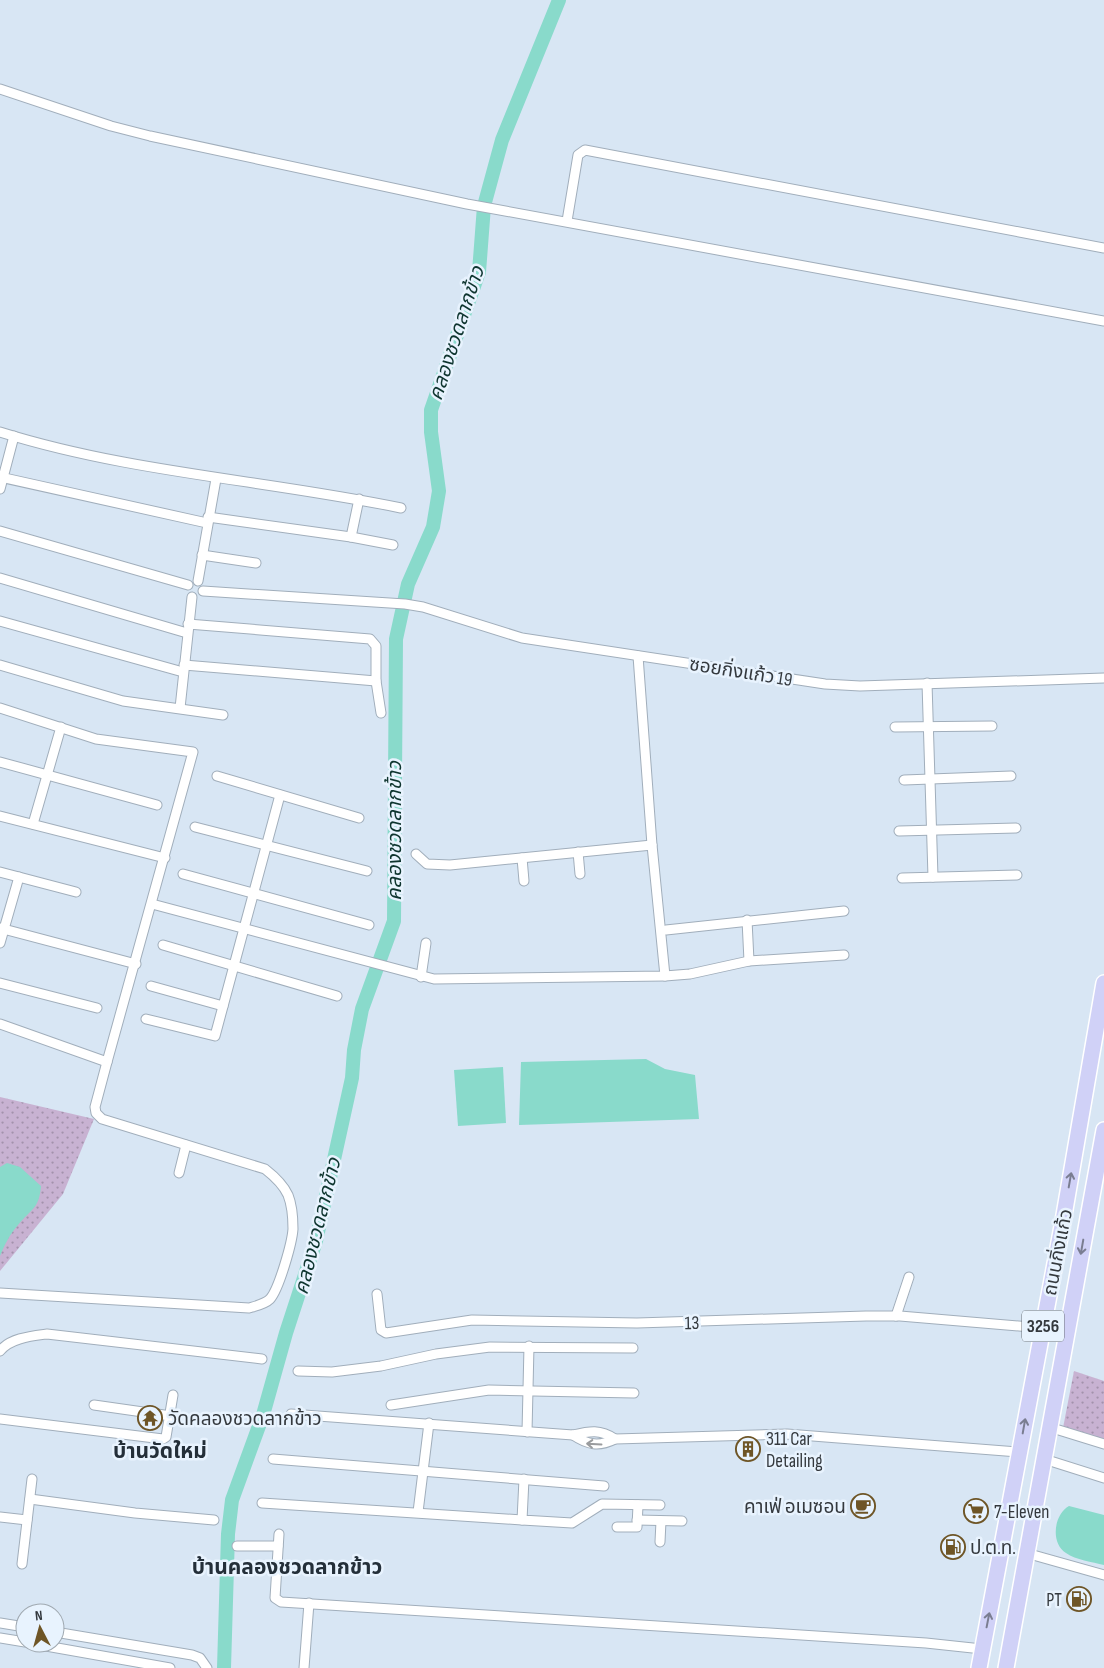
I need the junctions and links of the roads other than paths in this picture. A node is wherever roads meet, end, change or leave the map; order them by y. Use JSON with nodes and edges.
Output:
{"nodes":[{"id":1,"x":0,"y":89,"type":"edge"},
{"id":2,"x":567,"y":221,"type":"junction"},
{"id":3,"x":1104,"y":248,"type":"edge"},
{"id":4,"x":1104,"y":321,"type":"edge"},
{"id":5,"x":0,"y":432,"type":"edge"},
{"id":6,"x":14,"y":436,"type":"junction"},
{"id":7,"x":1,"y":477,"type":"edge"},
{"id":8,"x":216,"y":479,"type":"junction"},
{"id":9,"x":0,"y":489,"type":"edge"},
{"id":10,"x":358,"y":499,"type":"junction"},
{"id":11,"x":401,"y":508,"type":"dead end"},
{"id":12,"x":207,"y":520,"type":"junction"},
{"id":13,"x":0,"y":531,"type":"edge"},
{"id":14,"x":352,"y":537,"type":"junction"},
{"id":15,"x":393,"y":545,"type":"dead end"},
{"id":16,"x":202,"y":555,"type":"junction"},
{"id":17,"x":256,"y":563,"type":"dead end"},
{"id":18,"x":0,"y":578,"type":"edge"},
{"id":19,"x":198,"y":581,"type":"junction"},
{"id":20,"x":188,"y":585,"type":"junction"},
{"id":21,"x":203,"y":591,"type":"junction"},
{"id":22,"x":192,"y":597,"type":"junction"},
{"id":23,"x":0,"y":621,"type":"edge"},
{"id":24,"x":188,"y":628,"type":"junction"},
{"id":25,"x":638,"y":656,"type":"junction"},
{"id":26,"x":0,"y":665,"type":"edge"},
{"id":27,"x":184,"y":668,"type":"junction"},
{"id":28,"x":1104,"y":678,"type":"edge"},
{"id":29,"x":376,"y":681,"type":"junction"},
{"id":30,"x":927,"y":683,"type":"junction"},
{"id":31,"x":0,"y":708,"type":"edge"},
{"id":32,"x":180,"y":708,"type":"junction"},
{"id":33,"x":381,"y":713,"type":"dead end"},
{"id":34,"x":224,"y":715,"type":"dead end"},
{"id":35,"x":929,"y":726,"type":"junction"},
{"id":36,"x":992,"y":726,"type":"dead end"},
{"id":37,"x":61,"y":727,"type":"junction"},
{"id":38,"x":895,"y":727,"type":"dead end"},
{"id":39,"x":0,"y":762,"type":"edge"},
{"id":40,"x":47,"y":775,"type":"junction"},
{"id":41,"x":217,"y":776,"type":"dead end"},
{"id":42,"x":1011,"y":776,"type":"dead end"},
{"id":43,"x":904,"y":780,"type":"dead end"},
{"id":44,"x":931,"y":780,"type":"junction"},
{"id":45,"x":280,"y":794,"type":"junction"},
{"id":46,"x":157,"y":805,"type":"dead end"},
{"id":47,"x":0,"y":816,"type":"edge"},
{"id":48,"x":360,"y":818,"type":"dead end"},
{"id":49,"x":33,"y":824,"type":"junction"},
{"id":50,"x":196,"y":827,"type":"dead end"},
{"id":51,"x":1016,"y":828,"type":"dead end"},
{"id":52,"x":932,"y":830,"type":"junction"},
{"id":53,"x":899,"y":831,"type":"dead end"},
{"id":54,"x":266,"y":845,"type":"junction"},
{"id":55,"x":652,"y":845,"type":"junction"},
{"id":56,"x":578,"y":852,"type":"junction"},
{"id":57,"x":416,"y":854,"type":"dead end"},
{"id":58,"x":165,"y":858,"type":"junction"},
{"id":59,"x":522,"y":858,"type":"junction"},
{"id":60,"x":367,"y":871,"type":"dead end"},
{"id":61,"x":0,"y":872,"type":"edge"},
{"id":62,"x":182,"y":874,"type":"dead end"},
{"id":63,"x":580,"y":874,"type":"dead end"},
{"id":64,"x":1017,"y":875,"type":"dead end"},
{"id":65,"x":19,"y":877,"type":"junction"},
{"id":66,"x":933,"y":877,"type":"junction"},
{"id":67,"x":902,"y":878,"type":"dead end"},
{"id":68,"x":524,"y":881,"type":"dead end"},
{"id":69,"x":76,"y":892,"type":"dead end"},
{"id":70,"x":253,"y":894,"type":"junction"},
{"id":71,"x":152,"y":904,"type":"junction"},
{"id":72,"x":844,"y":911,"type":"dead end"},
{"id":73,"x":747,"y":920,"type":"junction"},
{"id":74,"x":369,"y":926,"type":"dead end"},
{"id":75,"x":2,"y":928,"type":"edge"},
{"id":76,"x":244,"y":928,"type":"junction"},
{"id":77,"x":666,"y":930,"type":"dead end"},
{"id":78,"x":0,"y":942,"type":"edge"},
{"id":79,"x":426,"y":943,"type":"dead end"},
{"id":80,"x":163,"y":945,"type":"dead end"},
{"id":81,"x":844,"y":956,"type":"dead end"},
{"id":82,"x":748,"y":961,"type":"junction"},
{"id":83,"x":136,"y":964,"type":"junction"},
{"id":84,"x":234,"y":964,"type":"junction"},
{"id":85,"x":665,"y":976,"type":"junction"},
{"id":86,"x":421,"y":977,"type":"junction"},
{"id":87,"x":0,"y":983,"type":"edge"},
{"id":88,"x":1104,"y":983,"type":"edge"},
{"id":89,"x":151,"y":986,"type":"dead end"},
{"id":90,"x":337,"y":996,"type":"dead end"},
{"id":91,"x":223,"y":1006,"type":"junction"},
{"id":92,"x":98,"y":1008,"type":"dead end"},
{"id":93,"x":146,"y":1019,"type":"dead end"},
{"id":94,"x":0,"y":1024,"type":"edge"},
{"id":95,"x":107,"y":1062,"type":"junction"},
{"id":96,"x":1104,"y":1130,"type":"edge"},
{"id":97,"x":186,"y":1145,"type":"junction"},
{"id":98,"x":179,"y":1173,"type":"dead end"},
{"id":99,"x":1098,"y":1189,"type":"edge"},
{"id":100,"x":909,"y":1276,"type":"dead end"},
{"id":101,"x":0,"y":1293,"type":"edge"},
{"id":102,"x":377,"y":1294,"type":"dead end"},
{"id":103,"x":896,"y":1316,"type":"junction"},
{"id":104,"x":1042,"y":1328,"type":"junction"},
{"id":105,"x":530,"y":1346,"type":"junction"},
{"id":106,"x":633,"y":1348,"type":"dead end"},
{"id":107,"x":0,"y":1351,"type":"edge"},
{"id":108,"x":262,"y":1358,"type":"dead end"},
{"id":109,"x":298,"y":1371,"type":"dead end"},
{"id":110,"x":529,"y":1390,"type":"junction"},
{"id":111,"x":634,"y":1393,"type":"dead end"},
{"id":112,"x":173,"y":1395,"type":"dead end"},
{"id":113,"x":94,"y":1405,"type":"dead end"},
{"id":114,"x":391,"y":1405,"type":"dead end"},
{"id":115,"x":291,"y":1414,"type":"dead end"},
{"id":116,"x":171,"y":1416,"type":"junction"},
{"id":117,"x":0,"y":1419,"type":"edge"},
{"id":118,"x":429,"y":1423,"type":"junction"},
{"id":119,"x":1049,"y":1427,"type":"junction"},
{"id":120,"x":527,"y":1432,"type":"junction"},
{"id":121,"x":573,"y":1436,"type":"junction"},
{"id":122,"x":615,"y":1439,"type":"junction"},
{"id":123,"x":1104,"y":1444,"type":"edge"},
{"id":124,"x":1019,"y":1452,"type":"junction"},
{"id":125,"x":273,"y":1459,"type":"dead end"},
{"id":126,"x":1044,"y":1459,"type":"junction"},
{"id":127,"x":423,"y":1470,"type":"junction"},
{"id":128,"x":1104,"y":1478,"type":"edge"},
{"id":129,"x":32,"y":1479,"type":"dead end"},
{"id":130,"x":524,"y":1479,"type":"junction"},
{"id":131,"x":604,"y":1486,"type":"dead end"},
{"id":132,"x":30,"y":1499,"type":"junction"},
{"id":133,"x":262,"y":1503,"type":"dead end"},
{"id":134,"x":638,"y":1505,"type":"junction"},
{"id":135,"x":660,"y":1505,"type":"dead end"},
{"id":136,"x":418,"y":1512,"type":"junction"},
{"id":137,"x":0,"y":1517,"type":"edge"},
{"id":138,"x":27,"y":1520,"type":"junction"},
{"id":139,"x":214,"y":1520,"type":"dead end"},
{"id":140,"x":522,"y":1520,"type":"junction"},
{"id":141,"x":637,"y":1520,"type":"junction"},
{"id":142,"x":661,"y":1521,"type":"junction"},
{"id":143,"x":682,"y":1522,"type":"dead end"},
{"id":144,"x":616,"y":1527,"type":"dead end"},
{"id":145,"x":279,"y":1534,"type":"dead end"},
{"id":146,"x":660,"y":1542,"type":"dead end"},
{"id":147,"x":237,"y":1546,"type":"dead end"},
{"id":148,"x":278,"y":1546,"type":"junction"},
{"id":149,"x":1026,"y":1553,"type":"junction"},
{"id":150,"x":22,"y":1564,"type":"dead end"},
{"id":151,"x":1104,"y":1575,"type":"edge"},
{"id":152,"x":309,"y":1604,"type":"junction"},
{"id":153,"x":0,"y":1623,"type":"edge"},
{"id":154,"x":15,"y":1625,"type":"edge"},
{"id":155,"x":65,"y":1634,"type":"edge"},
{"id":156,"x":0,"y":1638,"type":"edge"},
{"id":157,"x":15,"y":1640,"type":"edge"},
{"id":158,"x":65,"y":1649,"type":"edge"},
{"id":159,"x":982,"y":1649,"type":"junction"},
{"id":160,"x":170,"y":1668,"type":"edge"},
{"id":161,"x":207,"y":1668,"type":"edge"},
{"id":162,"x":304,"y":1668,"type":"edge"},
{"id":163,"x":979,"y":1668,"type":"edge"},
{"id":164,"x":1006,"y":1668,"type":"edge"}],
"edges":[{"from":1,"to":2,"type":"street"},
{"from":2,"to":3,"type":"street"},
{"from":2,"to":4,"type":"street"},
{"from":5,"to":6,"type":"street"},
{"from":6,"to":7,"type":"street"},
{"from":6,"to":8,"type":"street"},
{"from":7,"to":9,"type":"street"},
{"from":7,"to":12,"type":"street"},
{"from":8,"to":10,"type":"street"},
{"from":8,"to":12,"type":"street"},
{"from":10,"to":11,"type":"street"},
{"from":10,"to":14,"type":"street"},
{"from":12,"to":14,"type":"street"},
{"from":12,"to":16,"type":"street"},
{"from":13,"to":20,"type":"street"},
{"from":14,"to":15,"type":"street"},
{"from":16,"to":17,"type":"street"},
{"from":16,"to":19,"type":"street"},
{"from":18,"to":24,"type":"street"},
{"from":19,"to":20,"type":"street"},
{"from":19,"to":21,"type":"street"},
{"from":20,"to":22,"type":"street"},
{"from":21,"to":22,"type":"street"},
{"from":21,"to":25,"type":"street","name":"ซอยกิ่งแก้ว 19"},
{"from":22,"to":24,"type":"street"},
{"from":23,"to":27,"type":"street"},
{"from":24,"to":27,"type":"street"},
{"from":24,"to":29,"type":"street"},
{"from":25,"to":30,"type":"street","name":"ซอยกิ่งแก้ว 19"},
{"from":25,"to":55,"type":"street"},
{"from":26,"to":32,"type":"street"},
{"from":27,"to":29,"type":"street"},
{"from":27,"to":32,"type":"street"},
{"from":28,"to":30,"type":"street","name":"ซอยกิ่งแก้ว 19"},
{"from":29,"to":33,"type":"street"},
{"from":30,"to":35,"type":"street"},
{"from":31,"to":37,"type":"street"},
{"from":32,"to":34,"type":"street"},
{"from":35,"to":36,"type":"street"},
{"from":35,"to":38,"type":"street"},
{"from":35,"to":44,"type":"street"},
{"from":37,"to":40,"type":"street"},
{"from":37,"to":58,"type":"street"},
{"from":39,"to":40,"type":"street"},
{"from":40,"to":46,"type":"street"},
{"from":40,"to":49,"type":"street"},
{"from":41,"to":45,"type":"street"},
{"from":42,"to":44,"type":"street"},
{"from":43,"to":44,"type":"street"},
{"from":44,"to":52,"type":"street"},
{"from":45,"to":48,"type":"street"},
{"from":45,"to":54,"type":"street"},
{"from":47,"to":49,"type":"street"},
{"from":49,"to":58,"type":"street"},
{"from":50,"to":54,"type":"street"},
{"from":51,"to":52,"type":"street"},
{"from":52,"to":53,"type":"street"},
{"from":52,"to":66,"type":"street"},
{"from":54,"to":60,"type":"street"},
{"from":54,"to":70,"type":"street"},
{"from":55,"to":56,"type":"street"},
{"from":55,"to":85,"type":"street"},
{"from":56,"to":59,"type":"street"},
{"from":56,"to":63,"type":"street"},
{"from":57,"to":59,"type":"street"},
{"from":58,"to":71,"type":"street"},
{"from":59,"to":68,"type":"street"},
{"from":61,"to":65,"type":"street"},
{"from":62,"to":70,"type":"street"},
{"from":64,"to":66,"type":"street"},
{"from":65,"to":69,"type":"street"},
{"from":65,"to":75,"type":"street"},
{"from":66,"to":67,"type":"street"},
{"from":70,"to":74,"type":"street"},
{"from":70,"to":76,"type":"street"},
{"from":71,"to":76,"type":"street"},
{"from":71,"to":83,"type":"street"},
{"from":72,"to":73,"type":"street"},
{"from":73,"to":77,"type":"street"},
{"from":73,"to":82,"type":"street"},
{"from":75,"to":78,"type":"street"},
{"from":75,"to":83,"type":"street"},
{"from":76,"to":84,"type":"street"},
{"from":76,"to":86,"type":"street"},
{"from":79,"to":86,"type":"street"},
{"from":80,"to":84,"type":"street"},
{"from":81,"to":82,"type":"street"},
{"from":82,"to":85,"type":"street"},
{"from":83,"to":95,"type":"street"},
{"from":84,"to":90,"type":"street"},
{"from":84,"to":91,"type":"street"},
{"from":85,"to":86,"type":"street"},
{"from":87,"to":92,"type":"street"},
{"from":104,"to":88,"type":"main road","name":"ถนนกิ่งแก้ว","number":"3256","one_way":true},
{"from":89,"to":91,"type":"street"},
{"from":91,"to":93,"type":"street"},
{"from":94,"to":95,"type":"street"},
{"from":95,"to":97,"type":"street"},
{"from":96,"to":99,"type":"main road","name":"ถนนกิ่งแก้ว","number":"3256"},
{"from":97,"to":98,"type":"street"},
{"from":97,"to":101,"type":"street"},
{"from":99,"to":119,"type":"main road","name":"ถนนกิ่งแก้ว","number":"3256","one_way":true},
{"from":100,"to":103,"type":"street"},
{"from":102,"to":103,"type":"street","name":"13"},
{"from":103,"to":104,"type":"street","name":"13"},
{"from":124,"to":104,"type":"main road","name":"ถนนกิ่งแก้ว","number":"3256","one_way":true},
{"from":105,"to":106,"type":"street"},
{"from":105,"to":109,"type":"street"},
{"from":105,"to":110,"type":"street"},
{"from":107,"to":108,"type":"street"},
{"from":110,"to":111,"type":"street"},
{"from":110,"to":114,"type":"street"},
{"from":110,"to":120,"type":"street"},
{"from":112,"to":116,"type":"street"},
{"from":113,"to":116,"type":"street"},
{"from":115,"to":118,"type":"street"},
{"from":116,"to":117,"type":"street"},
{"from":118,"to":120,"type":"street"},
{"from":118,"to":127,"type":"street"},
{"from":119,"to":123,"type":"street"},
{"from":119,"to":126,"type":"main road","name":"ถนนกิ่งแก้ว","number":"3256"},
{"from":120,"to":121,"type":"street"},
{"from":121,"to":122,"type":"street"},
{"from":122,"to":121,"type":"street","one_way":true},
{"from":122,"to":124,"type":"street"},
{"from":159,"to":124,"type":"main road","name":"ถนนกิ่งแก้ว","number":"3256","one_way":true},
{"from":125,"to":127,"type":"street"},
{"from":126,"to":128,"type":"street"},
{"from":126,"to":149,"type":"main road","name":"ถนนกิ่งแก้ว","number":"3256"},
{"from":127,"to":130,"type":"street"},
{"from":127,"to":136,"type":"street"},
{"from":129,"to":132,"type":"street"},
{"from":130,"to":131,"type":"street"},
{"from":130,"to":140,"type":"street"},
{"from":132,"to":138,"type":"street"},
{"from":132,"to":139,"type":"street"},
{"from":133,"to":136,"type":"street"},
{"from":134,"to":135,"type":"street"},
{"from":134,"to":140,"type":"street"},
{"from":134,"to":141,"type":"street"},
{"from":136,"to":140,"type":"street"},
{"from":137,"to":138,"type":"street"},
{"from":138,"to":150,"type":"street"},
{"from":141,"to":142,"type":"street"},
{"from":141,"to":144,"type":"street"},
{"from":142,"to":143,"type":"street"},
{"from":142,"to":146,"type":"street"},
{"from":145,"to":148,"type":"street"},
{"from":147,"to":148,"type":"street"},
{"from":148,"to":152,"type":"street"},
{"from":149,"to":151,"type":"street"},
{"from":149,"to":164,"type":"main road","name":"ถนนกิ่งแก้ว","number":"3256"},
{"from":152,"to":159,"type":"street"},
{"from":152,"to":162,"type":"street"},
{"from":153,"to":154,"type":"street"},
{"from":155,"to":161,"type":"street"},
{"from":156,"to":157,"type":"street"},
{"from":158,"to":160,"type":"street"},
{"from":159,"to":163,"type":"main road","name":"ถนนกิ่งแก้ว","number":"3256"}]}
